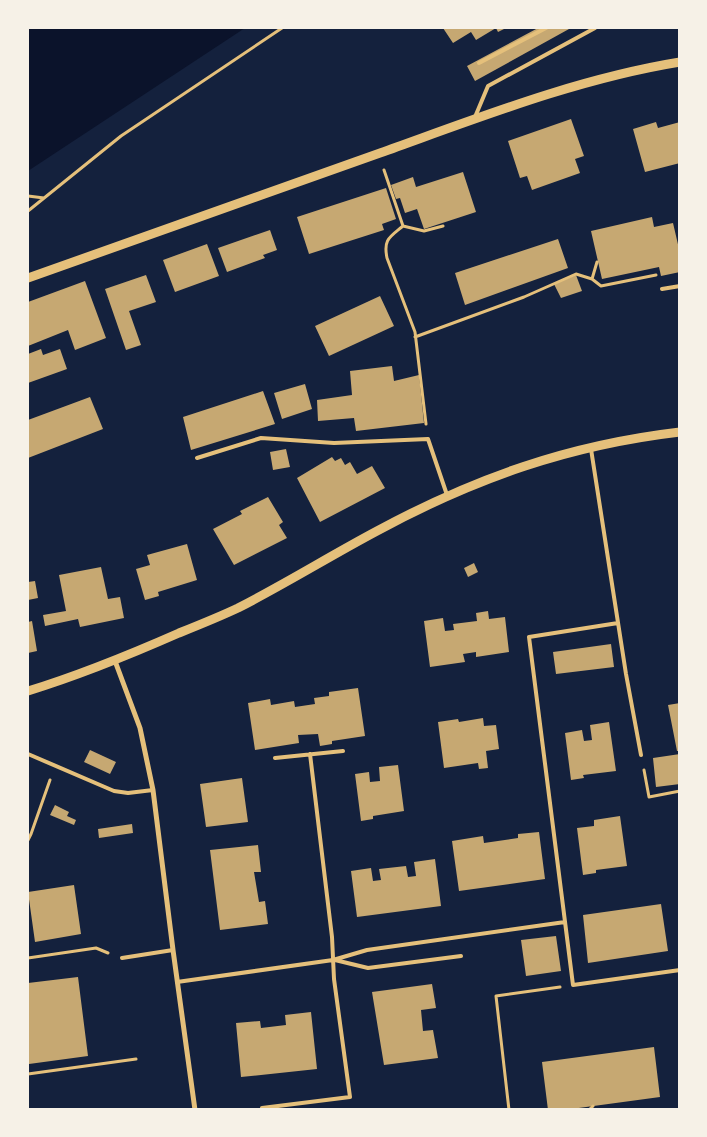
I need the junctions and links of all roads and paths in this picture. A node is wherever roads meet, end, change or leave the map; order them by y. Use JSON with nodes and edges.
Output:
{"nodes":[{"id":1,"x":282,"y":28,"type":"edge"},
{"id":2,"x":546,"y":28,"type":"edge"},
{"id":3,"x":595,"y":28,"type":"edge"},
{"id":4,"x":680,"y":62,"type":"edge"},
{"id":5,"x":479,"y":64,"type":"dead end"},
{"id":6,"x":474,"y":119,"type":"junction"},
{"id":7,"x":379,"y":153,"type":"junction"},
{"id":8,"x":28,"y":196,"type":"edge"},
{"id":9,"x":44,"y":198,"type":"junction"},
{"id":10,"x":28,"y":211,"type":"edge"},
{"id":11,"x":403,"y":226,"type":"junction"},
{"id":12,"x":443,"y":226,"type":"dead end"},
{"id":13,"x":597,"y":262,"type":"dead end"},
{"id":14,"x":28,"y":278,"type":"edge"},
{"id":15,"x":592,"y":279,"type":"junction"},
{"id":16,"x":680,"y":286,"type":"edge"},
{"id":17,"x":662,"y":289,"type":"joint"},
{"id":18,"x":415,"y":337,"type":"junction"},
{"id":19,"x":680,"y":432,"type":"edge"},
{"id":20,"x":428,"y":439,"type":"junction"},
{"id":21,"x":590,"y":446,"type":"junction"},
{"id":22,"x":196,"y":458,"type":"dead end"},
{"id":23,"x":447,"y":496,"type":"junction"},
{"id":24,"x":618,"y":623,"type":"junction"},
{"id":25,"x":115,"y":661,"type":"junction"},
{"id":26,"x":28,"y":691,"type":"edge"},
{"id":27,"x":343,"y":751,"type":"dead end"},
{"id":28,"x":28,"y":754,"type":"edge"},
{"id":29,"x":310,"y":754,"type":"junction"},
{"id":30,"x":641,"y":755,"type":"joint"},
{"id":31,"x":275,"y":758,"type":"dead end"},
{"id":32,"x":55,"y":766,"type":"junction"},
{"id":33,"x":153,"y":790,"type":"junction"},
{"id":34,"x":680,"y":791,"type":"edge"},
{"id":35,"x":28,"y":840,"type":"edge"},
{"id":36,"x":565,"y":922,"type":"junction"},
{"id":37,"x":173,"y":950,"type":"junction"},
{"id":38,"x":461,"y":956,"type":"dead end"},
{"id":39,"x":28,"y":958,"type":"edge"},
{"id":40,"x":122,"y":958,"type":"joint"},
{"id":41,"x":333,"y":960,"type":"junction"},
{"id":42,"x":680,"y":970,"type":"edge"},
{"id":43,"x":177,"y":982,"type":"junction"},
{"id":44,"x":573,"y":986,"type":"junction"},
{"id":45,"x":136,"y":1058,"type":"dead end"},
{"id":46,"x":28,"y":1074,"type":"edge"},
{"id":47,"x":593,"y":1106,"type":"dead end"},
{"id":48,"x":262,"y":1108,"type":"dead end"},
{"id":49,"x":195,"y":1110,"type":"edge"},
{"id":50,"x":509,"y":1110,"type":"edge"},
{"id":51,"x":589,"y":1110,"type":"edge"}],
"edges":[{"from":1,"to":9,"type":"path"},
{"from":2,"to":5,"type":"lane"},
{"from":3,"to":6,"type":"lane"},
{"from":4,"to":6,"type":"street"},
{"from":6,"to":7,"type":"street"},
{"from":7,"to":11,"type":"path"},
{"from":7,"to":14,"type":"street"},
{"from":8,"to":9,"type":"path"},
{"from":9,"to":10,"type":"path"},
{"from":11,"to":12,"type":"path"},
{"from":11,"to":18,"type":"path"},
{"from":13,"to":15,"type":"path"},
{"from":15,"to":17,"type":"path"},
{"from":15,"to":18,"type":"path"},
{"from":16,"to":17,"type":"lane"},
{"from":18,"to":20,"type":"path"},
{"from":19,"to":21,"type":"street"},
{"from":20,"to":22,"type":"lane"},
{"from":20,"to":23,"type":"lane"},
{"from":21,"to":23,"type":"street"},
{"from":21,"to":24,"type":"lane"},
{"from":23,"to":25,"type":"street"},
{"from":24,"to":30,"type":"lane"},
{"from":24,"to":36,"type":"lane"},
{"from":25,"to":26,"type":"street"},
{"from":25,"to":33,"type":"street"},
{"from":27,"to":29,"type":"lane"},
{"from":28,"to":32,"type":"lane"},
{"from":29,"to":31,"type":"lane"},
{"from":29,"to":41,"type":"lane"},
{"from":30,"to":34,"type":"path"},
{"from":32,"to":33,"type":"lane"},
{"from":32,"to":35,"type":"path"},
{"from":33,"to":37,"type":"street"},
{"from":36,"to":41,"type":"lane"},
{"from":36,"to":44,"type":"lane"},
{"from":37,"to":40,"type":"lane"},
{"from":37,"to":43,"type":"street"},
{"from":38,"to":41,"type":"lane"},
{"from":39,"to":40,"type":"path"},
{"from":41,"to":43,"type":"lane"},
{"from":41,"to":48,"type":"lane"},
{"from":42,"to":44,"type":"lane"},
{"from":43,"to":49,"type":"street"},
{"from":44,"to":50,"type":"path"},
{"from":45,"to":46,"type":"path"},
{"from":47,"to":51,"type":"path"}]}
